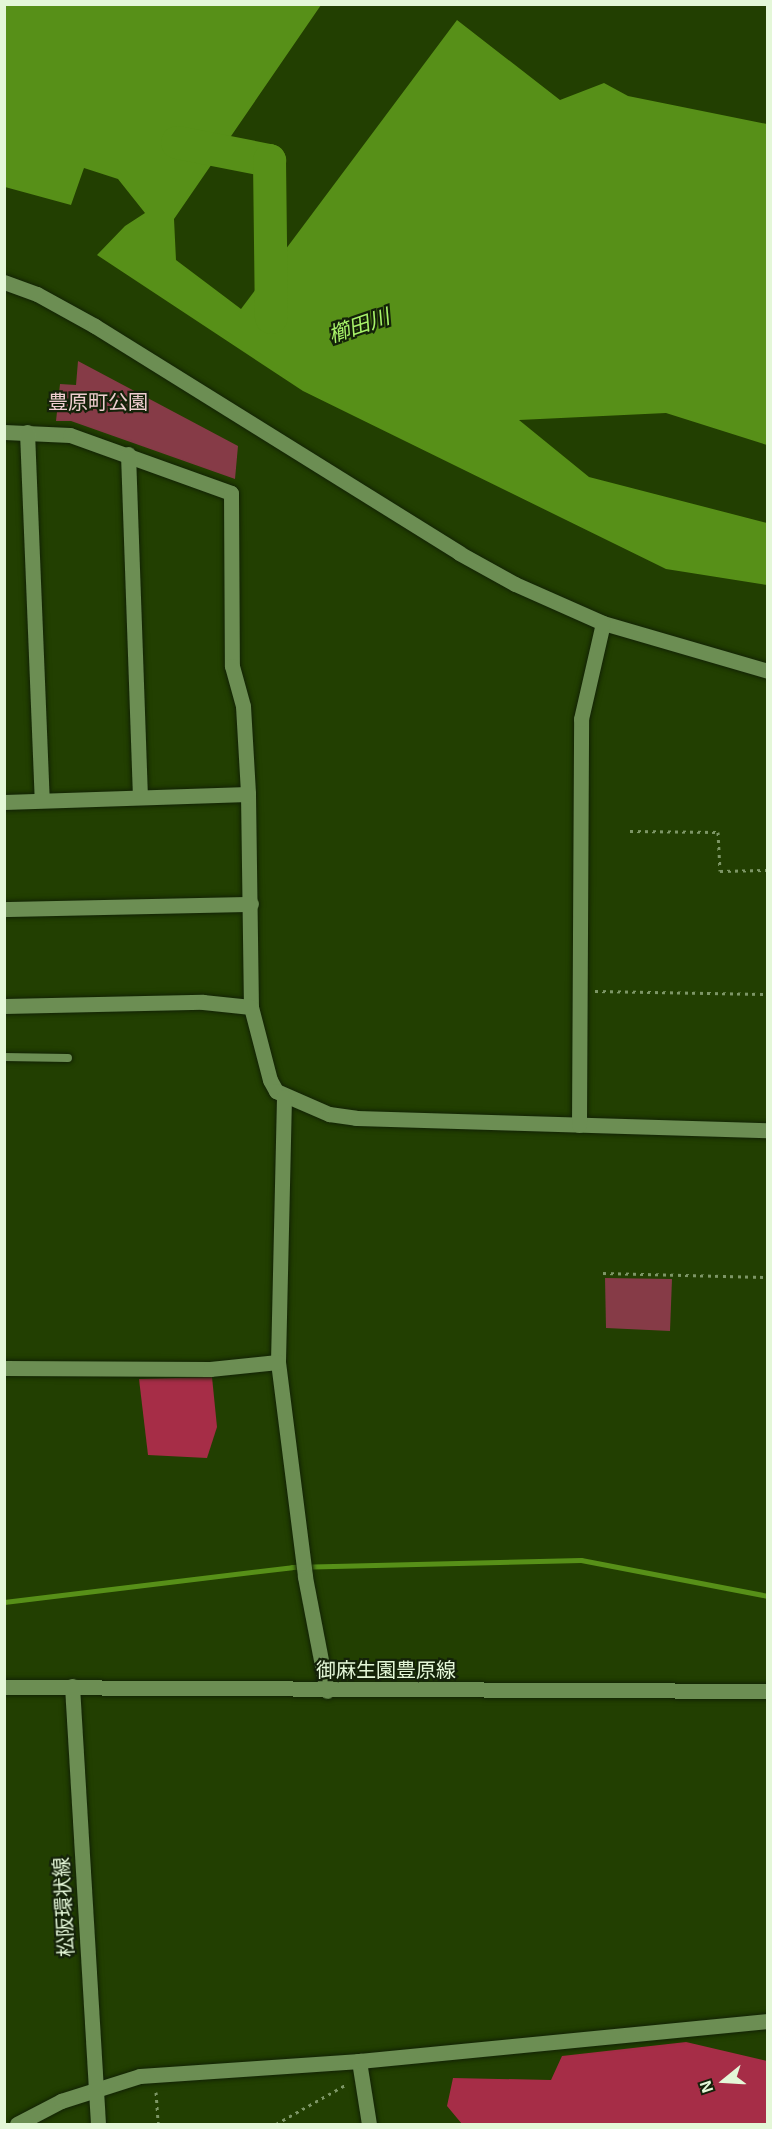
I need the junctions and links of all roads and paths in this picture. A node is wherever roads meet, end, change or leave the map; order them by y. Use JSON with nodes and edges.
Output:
{"nodes":[{"id":1,"x":4,"y":282,"type":"edge"},
{"id":2,"x":4,"y":432,"type":"edge"},
{"id":3,"x":27,"y":432,"type":"junction"},
{"id":4,"x":128,"y":454,"type":"junction"},
{"id":5,"x":603,"y":623,"type":"junction"},
{"id":6,"x":768,"y":671,"type":"edge"},
{"id":7,"x":248,"y":794,"type":"junction"},
{"id":8,"x":140,"y":796,"type":"junction"},
{"id":9,"x":42,"y":799,"type":"junction"},
{"id":10,"x":4,"y":802,"type":"edge"},
{"id":11,"x":630,"y":831,"type":"dead end"},
{"id":12,"x":768,"y":870,"type":"edge"},
{"id":13,"x":251,"y":904,"type":"junction"},
{"id":14,"x":4,"y":909,"type":"edge"},
{"id":15,"x":580,"y":985,"type":"junction"},
{"id":16,"x":768,"y":994,"type":"edge"},
{"id":17,"x":4,"y":1006,"type":"edge"},
{"id":18,"x":251,"y":1007,"type":"junction"},
{"id":19,"x":4,"y":1057,"type":"edge"},
{"id":20,"x":68,"y":1058,"type":"dead end"},
{"id":21,"x":284,"y":1097,"type":"junction"},
{"id":22,"x":579,"y":1125,"type":"junction"},
{"id":23,"x":768,"y":1130,"type":"edge"},
{"id":24,"x":603,"y":1274,"type":"dead end"},
{"id":25,"x":768,"y":1277,"type":"edge"},
{"id":26,"x":278,"y":1362,"type":"junction"},
{"id":27,"x":4,"y":1368,"type":"edge"},
{"id":28,"x":72,"y":1686,"type":"junction"},
{"id":29,"x":4,"y":1687,"type":"edge"},
{"id":30,"x":327,"y":1691,"type":"junction"},
{"id":31,"x":768,"y":1691,"type":"edge"},
{"id":32,"x":768,"y":2021,"type":"edge"},
{"id":33,"x":360,"y":2068,"type":"junction"},
{"id":34,"x":156,"y":2075,"type":"junction"},
{"id":35,"x":95,"y":2090,"type":"junction"},
{"id":36,"x":17,"y":2124,"type":"edge"},
{"id":37,"x":98,"y":2124,"type":"edge"},
{"id":38,"x":158,"y":2124,"type":"edge"},
{"id":39,"x":276,"y":2124,"type":"edge"},
{"id":40,"x":369,"y":2124,"type":"edge"}],
"edges":[{"from":1,"to":5,"type":"street"},
{"from":2,"to":3,"type":"street"},
{"from":3,"to":4,"type":"street"},
{"from":3,"to":9,"type":"street"},
{"from":4,"to":7,"type":"street"},
{"from":4,"to":8,"type":"street"},
{"from":5,"to":6,"type":"street"},
{"from":5,"to":15,"type":"street"},
{"from":7,"to":8,"type":"street"},
{"from":7,"to":13,"type":"street"},
{"from":8,"to":9,"type":"street"},
{"from":9,"to":10,"type":"street"},
{"from":11,"to":12,"type":"path"},
{"from":13,"to":14,"type":"street"},
{"from":13,"to":18,"type":"street"},
{"from":15,"to":16,"type":"path"},
{"from":15,"to":22,"type":"street"},
{"from":17,"to":18,"type":"street"},
{"from":18,"to":21,"type":"street"},
{"from":19,"to":20,"type":"lane"},
{"from":21,"to":22,"type":"street"},
{"from":21,"to":26,"type":"street"},
{"from":22,"to":23,"type":"street"},
{"from":24,"to":25,"type":"path"},
{"from":26,"to":27,"type":"street"},
{"from":26,"to":30,"type":"street"},
{"from":28,"to":29,"type":"street","name":"御麻生園豊原線"},
{"from":28,"to":30,"type":"street","name":"御麻生園豊原線"},
{"from":28,"to":35,"type":"street","name":"松阪環状線"},
{"from":30,"to":31,"type":"street","name":"御麻生園豊原線"},
{"from":32,"to":33,"type":"street"},
{"from":33,"to":34,"type":"street"},
{"from":33,"to":39,"type":"path"},
{"from":33,"to":40,"type":"street"},
{"from":34,"to":35,"type":"street"},
{"from":34,"to":38,"type":"path"},
{"from":35,"to":36,"type":"street"},
{"from":35,"to":37,"type":"street","name":"松阪環状線"}]}
